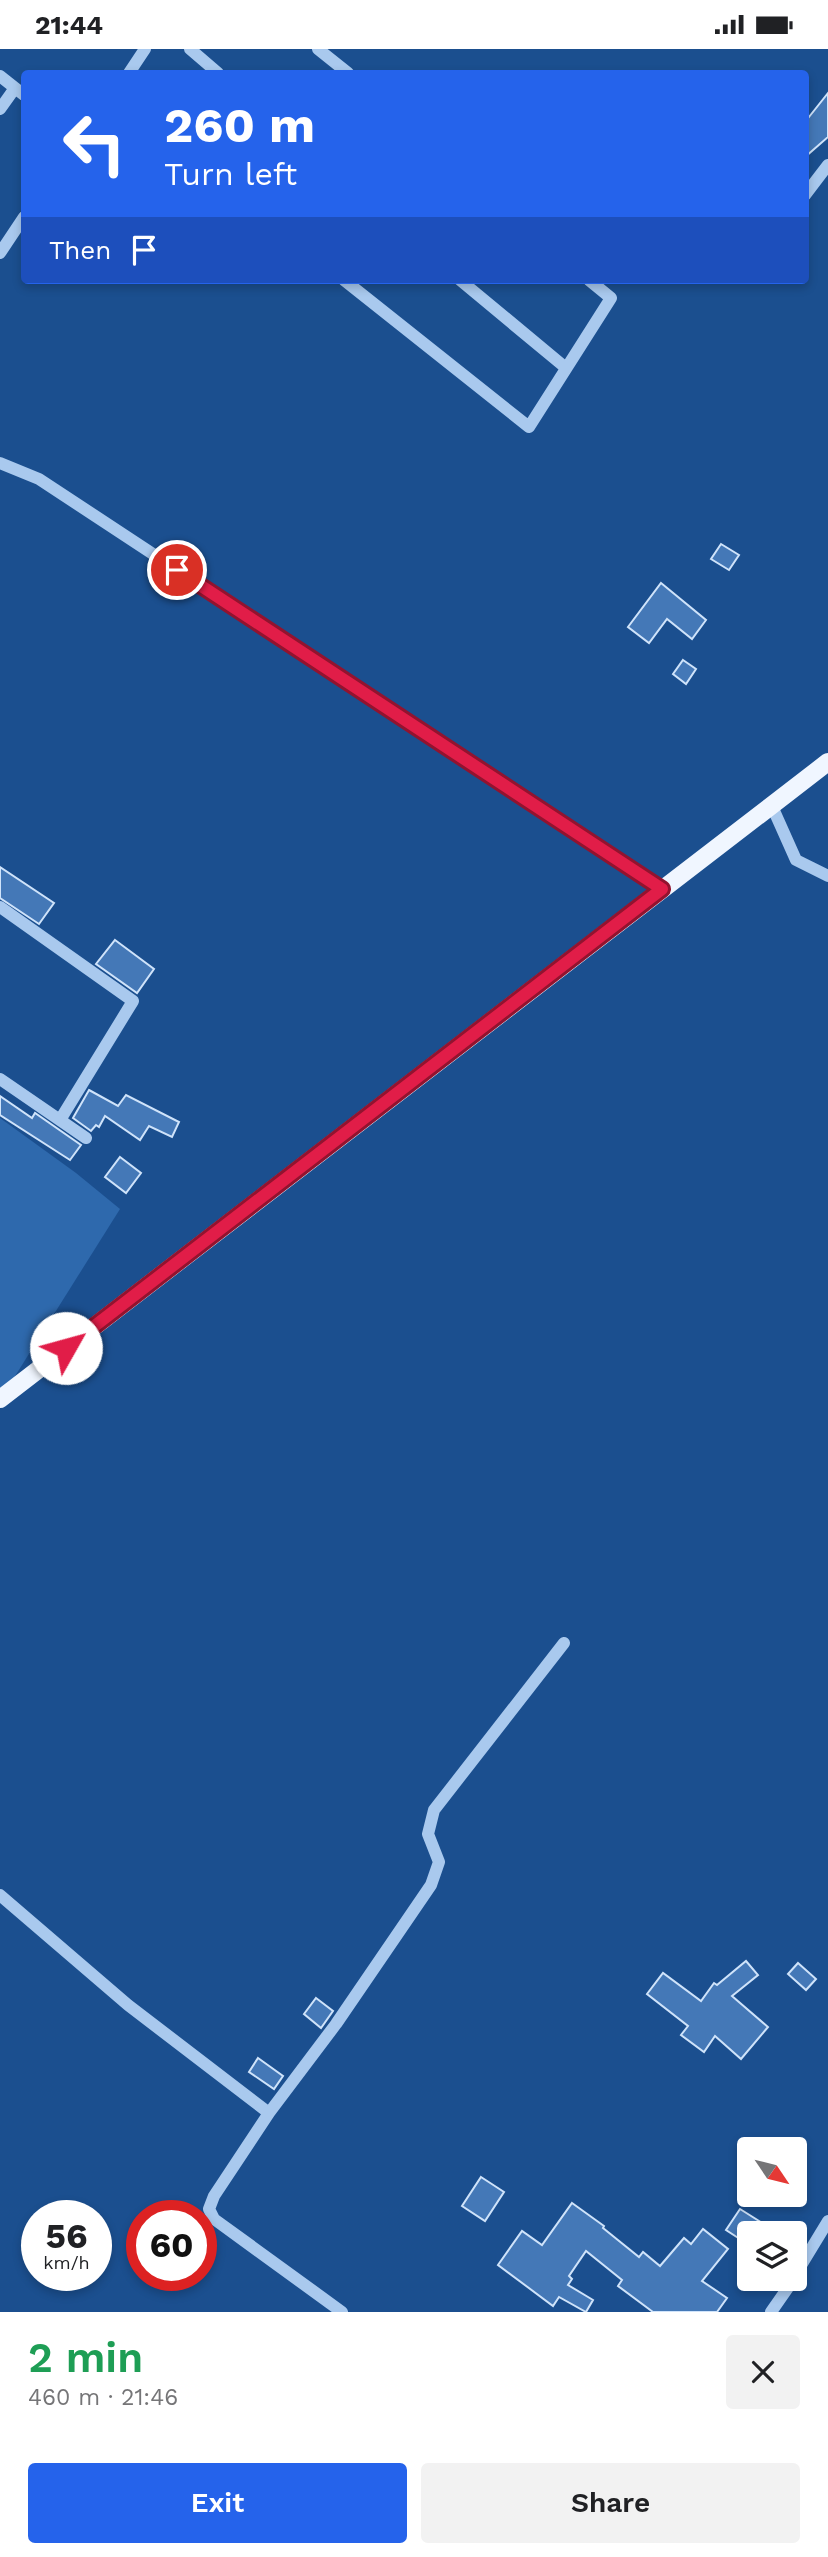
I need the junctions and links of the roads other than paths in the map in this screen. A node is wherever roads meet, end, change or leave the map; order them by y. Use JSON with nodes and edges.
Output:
{"nodes":[{"id":1,"x":145,"y":49,"type":"edge"},
{"id":2,"x":190,"y":49,"type":"edge"},
{"id":3,"x":318,"y":49,"type":"edge"},
{"id":4,"x":131,"y":70,"type":"edge"},
{"id":5,"x":214,"y":70,"type":"edge"},
{"id":6,"x":344,"y":70,"type":"edge"},
{"id":7,"x":0,"y":76,"type":"edge"},
{"id":8,"x":20,"y":92,"type":"edge"},
{"id":9,"x":0,"y":109,"type":"edge"},
{"id":10,"x":828,"y":165,"type":"edge"},
{"id":11,"x":809,"y":190,"type":"edge"},
{"id":12,"x":21,"y":222,"type":"edge"},
{"id":13,"x":0,"y":253,"type":"edge"},
{"id":14,"x":349,"y":284,"type":"edge"},
{"id":15,"x":465,"y":284,"type":"edge"},
{"id":16,"x":594,"y":284,"type":"edge"},
{"id":17,"x":566,"y":368,"type":"junction"},
{"id":18,"x":0,"y":463,"type":"edge"},
{"id":19,"x":828,"y":761,"type":"edge"},
{"id":20,"x":771,"y":804,"type":"junction"},
{"id":21,"x":828,"y":876,"type":"edge"},
{"id":22,"x":662,"y":889,"type":"junction"},
{"id":23,"x":0,"y":907,"type":"edge"},
{"id":24,"x":0,"y":1079,"type":"edge"},
{"id":25,"x":60,"y":1120,"type":"junction"},
{"id":26,"x":86,"y":1138,"type":"dead end"},
{"id":27,"x":0,"y":1399,"type":"edge"},
{"id":28,"x":564,"y":1643,"type":"dead end"},
{"id":29,"x":0,"y":1895,"type":"edge"},
{"id":30,"x":269,"y":2113,"type":"junction"},
{"id":31,"x":828,"y":2221,"type":"edge"},
{"id":32,"x":807,"y":2256,"type":"edge"},
{"id":33,"x":785,"y":2291,"type":"edge"},
{"id":34,"x":342,"y":2312,"type":"edge"},
{"id":35,"x":771,"y":2312,"type":"edge"}],
"edges":[{"from":1,"to":4,"type":"street"},
{"from":2,"to":5,"type":"street"},
{"from":3,"to":6,"type":"street"},
{"from":7,"to":8,"type":"street"},
{"from":8,"to":9,"type":"street"},
{"from":10,"to":11,"type":"street"},
{"from":12,"to":13,"type":"street"},
{"from":14,"to":17,"type":"street"},
{"from":15,"to":17,"type":"street"},
{"from":16,"to":17,"type":"street"},
{"from":18,"to":22,"type":"street"},
{"from":19,"to":20,"type":"main road"},
{"from":20,"to":21,"type":"street"},
{"from":20,"to":22,"type":"main road"},
{"from":22,"to":27,"type":"main road"},
{"from":23,"to":25,"type":"street"},
{"from":24,"to":25,"type":"street"},
{"from":25,"to":26,"type":"street"},
{"from":28,"to":30,"type":"street"},
{"from":29,"to":30,"type":"street"},
{"from":30,"to":34,"type":"street"},
{"from":31,"to":32,"type":"street"},
{"from":33,"to":35,"type":"street"}]}
